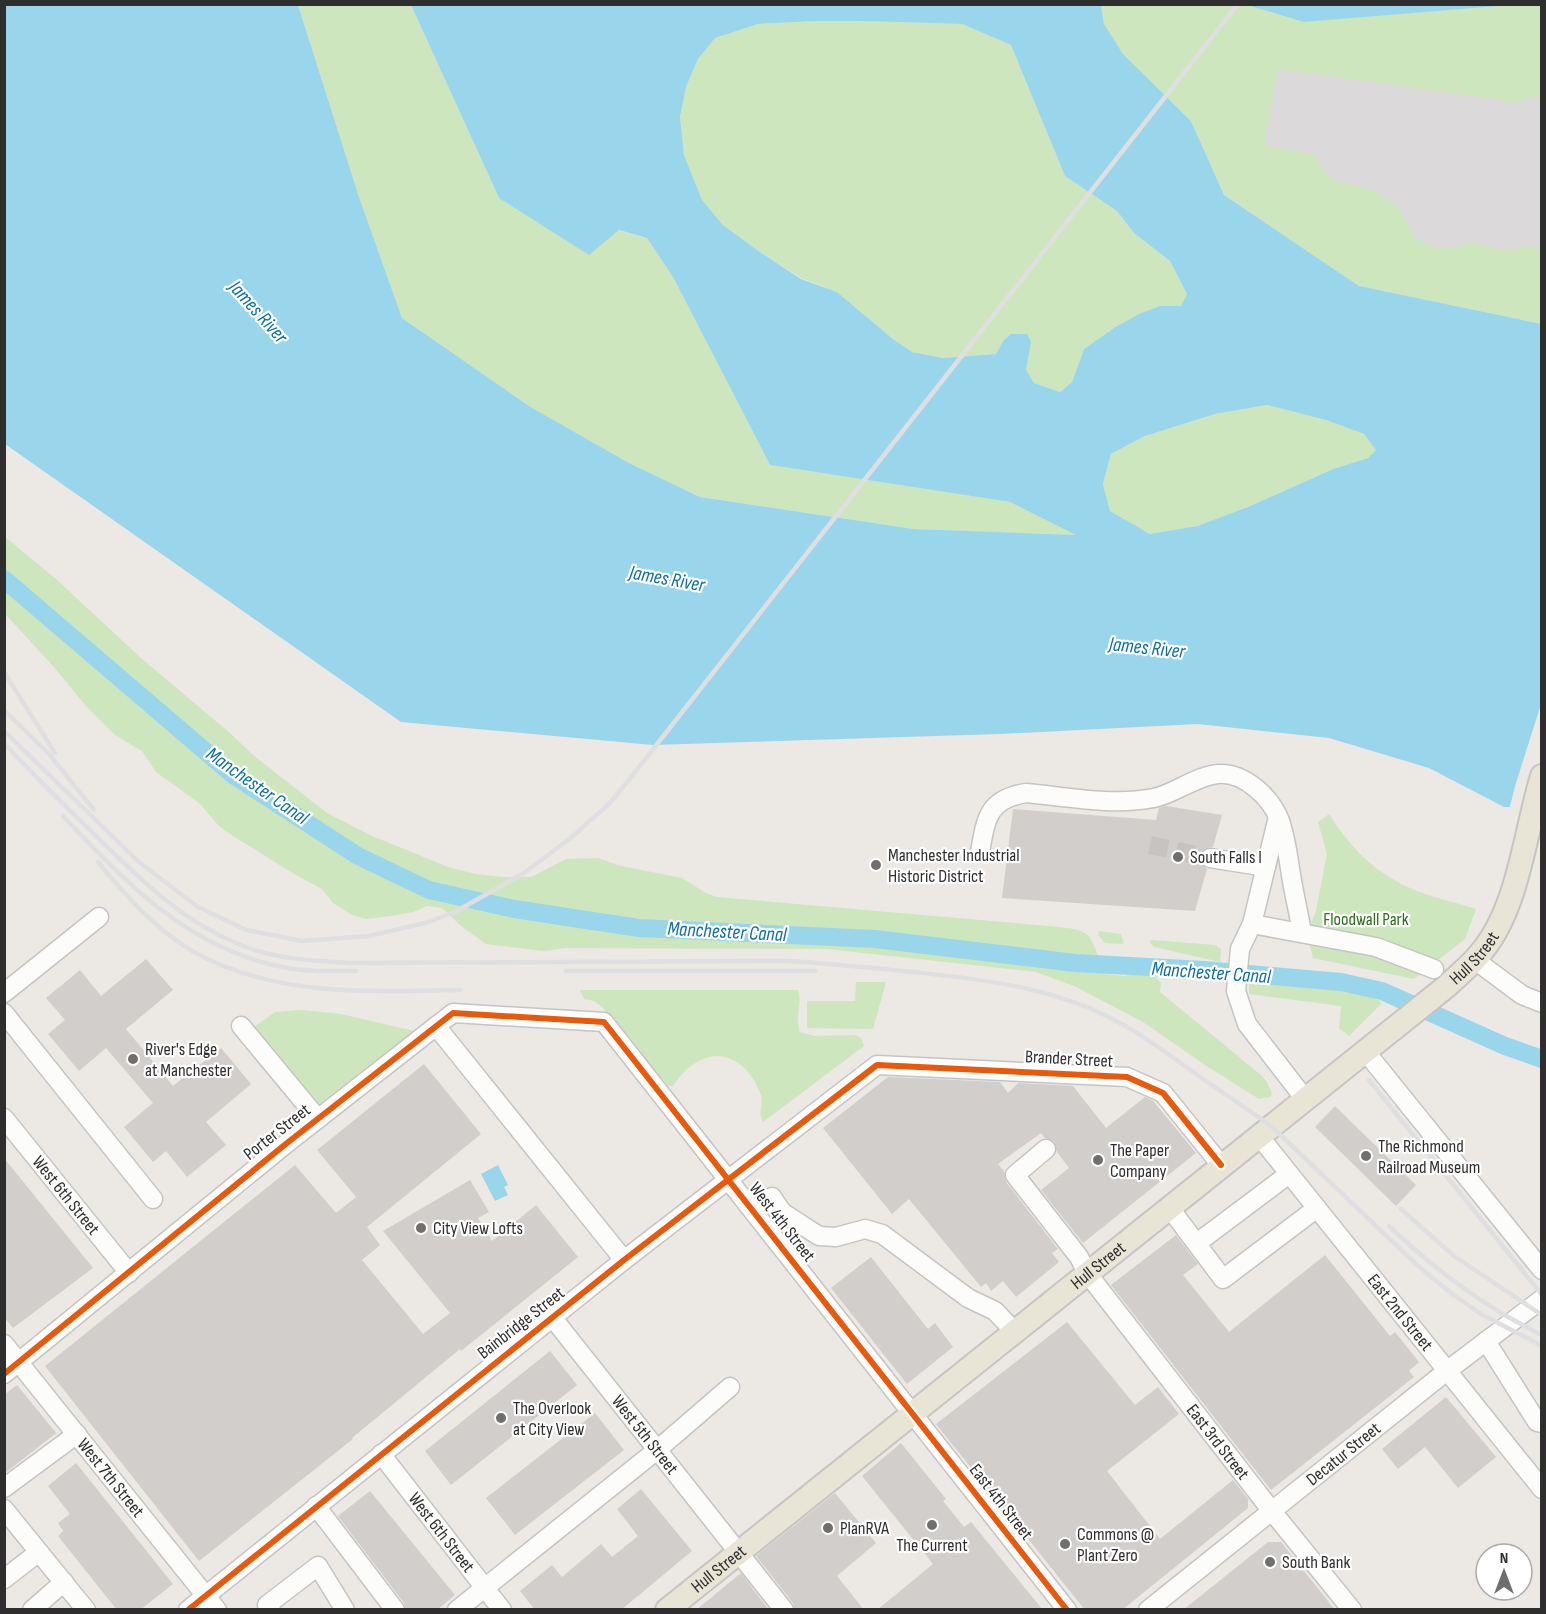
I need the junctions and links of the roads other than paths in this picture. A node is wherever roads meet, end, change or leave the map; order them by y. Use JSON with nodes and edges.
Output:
{"nodes":[{"id":1,"x":1542,"y":776,"type":"edge"},
{"id":2,"x":1278,"y":816,"type":"junction"},
{"id":3,"x":980,"y":852,"type":"dead end"},
{"id":4,"x":1210,"y":858,"type":"tunnel mouth"},
{"id":5,"x":1266,"y":867,"type":"junction"},
{"id":6,"x":99,"y":917,"type":"dead end"},
{"id":7,"x":1252,"y":924,"type":"junction"},
{"id":8,"x":1302,"y":933,"type":"junction"},
{"id":9,"x":1475,"y":960,"type":"junction"},
{"id":10,"x":1440,"y":978,"type":"junction"},
{"id":11,"x":4,"y":993,"type":"edge"},
{"id":12,"x":1542,"y":1004,"type":"edge"},
{"id":13,"x":4,"y":1014,"type":"edge"},
{"id":14,"x":604,"y":1022,"type":"joint"},
{"id":15,"x":241,"y":1026,"type":"dead end"},
{"id":16,"x":436,"y":1026,"type":"junction"},
{"id":17,"x":1365,"y":1051,"type":"junction"},
{"id":18,"x":877,"y":1065,"type":"joint"},
{"id":19,"x":1305,"y":1099,"type":"junction"},
{"id":20,"x":4,"y":1118,"type":"edge"},
{"id":21,"x":318,"y":1119,"type":"junction"},
{"id":22,"x":1259,"y":1136,"type":"junction"},
{"id":23,"x":1046,"y":1149,"type":"dead end"},
{"id":24,"x":1221,"y":1165,"type":"junction"},
{"id":25,"x":1289,"y":1174,"type":"junction"},
{"id":26,"x":729,"y":1178,"type":"junction"},
{"id":27,"x":153,"y":1198,"type":"dead end"},
{"id":28,"x":1169,"y":1207,"type":"junction"},
{"id":29,"x":1317,"y":1208,"type":"junction"},
{"id":30,"x":754,"y":1211,"type":"junction"},
{"id":31,"x":1197,"y":1243,"type":"junction"},
{"id":32,"x":624,"y":1260,"type":"junction"},
{"id":33,"x":1542,"y":1270,"type":"edge"},
{"id":34,"x":129,"y":1272,"type":"junction"},
{"id":35,"x":1087,"y":1273,"type":"junction"},
{"id":36,"x":1542,"y":1299,"type":"edge"},
{"id":37,"x":552,"y":1317,"type":"junction"},
{"id":38,"x":1014,"y":1331,"type":"junction"},
{"id":39,"x":1486,"y":1341,"type":"junction"},
{"id":40,"x":4,"y":1344,"type":"edge"},
{"id":41,"x":19,"y":1362,"type":"junction"},
{"id":42,"x":1448,"y":1370,"type":"junction"},
{"id":43,"x":4,"y":1374,"type":"edge"},
{"id":44,"x":730,"y":1387,"type":"dead end"},
{"id":45,"x":912,"y":1413,"type":"junction"},
{"id":46,"x":1542,"y":1423,"type":"edge"},
{"id":47,"x":76,"y":1434,"type":"junction"},
{"id":48,"x":657,"y":1449,"type":"junction"},
{"id":49,"x":381,"y":1454,"type":"junction"},
{"id":50,"x":4,"y":1488,"type":"edge"},
{"id":51,"x":1542,"y":1489,"type":"edge"},
{"id":52,"x":316,"y":1506,"type":"junction"},
{"id":53,"x":4,"y":1509,"type":"edge"},
{"id":54,"x":1271,"y":1510,"type":"junction"},
{"id":55,"x":11,"y":1530,"type":"edge"},
{"id":56,"x":39,"y":1552,"type":"junction"},
{"id":57,"x":738,"y":1552,"type":"junction"},
{"id":58,"x":4,"y":1579,"type":"edge"},
{"id":59,"x":64,"y":1582,"type":"junction"},
{"id":60,"x":485,"y":1587,"type":"junction"},
{"id":61,"x":211,"y":1602,"type":"edge"},
{"id":62,"x":32,"y":1610,"type":"edge"},
{"id":63,"x":86,"y":1610,"type":"edge"},
{"id":64,"x":188,"y":1610,"type":"edge"},
{"id":65,"x":271,"y":1610,"type":"edge"},
{"id":66,"x":345,"y":1610,"type":"edge"},
{"id":67,"x":395,"y":1610,"type":"edge"},
{"id":68,"x":457,"y":1610,"type":"edge"},
{"id":69,"x":502,"y":1610,"type":"edge"},
{"id":70,"x":667,"y":1610,"type":"edge"},
{"id":71,"x":784,"y":1610,"type":"edge"},
{"id":72,"x":1067,"y":1610,"type":"edge"},
{"id":73,"x":1148,"y":1610,"type":"edge"},
{"id":74,"x":1352,"y":1610,"type":"edge"}],
"edges":[{"from":1,"to":9,"type":"main road","name":"Hull Street"},
{"from":2,"to":3,"type":"street"},
{"from":2,"to":5,"type":"street"},
{"from":2,"to":8,"type":"street"},
{"from":4,"to":5,"type":"street"},
{"from":5,"to":7,"type":"street"},
{"from":6,"to":11,"type":"street"},
{"from":7,"to":8,"type":"street"},
{"from":7,"to":19,"type":"street"},
{"from":8,"to":10,"type":"street"},
{"from":9,"to":10,"type":"main road","name":"Hull Street"},
{"from":9,"to":12,"type":"street"},
{"from":10,"to":17,"type":"main road","name":"Hull Street"},
{"from":13,"to":27,"type":"street"},
{"from":14,"to":16,"type":"street","name":"Porter Street"},
{"from":14,"to":26,"type":"street","name":"West 4th Street"},
{"from":15,"to":21,"type":"street"},
{"from":16,"to":21,"type":"street","name":"Porter Street"},
{"from":16,"to":32,"type":"street"},
{"from":17,"to":19,"type":"main road","name":"Hull Street"},
{"from":17,"to":33,"type":"street"},
{"from":18,"to":24,"type":"street","name":"Brander Street"},
{"from":18,"to":26,"type":"street","name":"Bainbridge Street"},
{"from":19,"to":22,"type":"main road","name":"Hull Street"},
{"from":20,"to":34,"type":"street","name":"West 6th Street"},
{"from":21,"to":34,"type":"street","name":"Porter Street"},
{"from":22,"to":24,"type":"main road","name":"Hull Street"},
{"from":22,"to":25,"type":"street","name":"East 2nd Street"},
{"from":23,"to":35,"type":"street","name":"East 3rd Street"},
{"from":24,"to":28,"type":"main road","name":"Hull Street"},
{"from":25,"to":29,"type":"street","name":"East 2nd Street"},
{"from":25,"to":31,"type":"street"},
{"from":26,"to":30,"type":"street","name":"West 4th Street"},
{"from":26,"to":32,"type":"street","name":"Bainbridge Street"},
{"from":28,"to":31,"type":"street"},
{"from":28,"to":35,"type":"main road","name":"Hull Street"},
{"from":29,"to":31,"type":"street"},
{"from":29,"to":42,"type":"street","name":"East 2nd Street"},
{"from":30,"to":38,"type":"street"},
{"from":30,"to":45,"type":"street","name":"West 4th Street"},
{"from":32,"to":37,"type":"street","name":"Bainbridge Street"},
{"from":34,"to":41,"type":"street","name":"Porter Street"},
{"from":35,"to":38,"type":"main road","name":"Hull Street"},
{"from":35,"to":54,"type":"street","name":"East 3rd Street"},
{"from":36,"to":39,"type":"street","name":"Decatur Street"},
{"from":37,"to":48,"type":"street","name":"West 5th Street"},
{"from":37,"to":49,"type":"street","name":"Bainbridge Street"},
{"from":38,"to":45,"type":"main road","name":"Hull Street"},
{"from":39,"to":42,"type":"street","name":"Decatur Street"},
{"from":39,"to":46,"type":"street"},
{"from":40,"to":41,"type":"street","name":"West 7th Street"},
{"from":41,"to":43,"type":"street","name":"Porter Street"},
{"from":41,"to":47,"type":"street","name":"West 7th Street"},
{"from":42,"to":51,"type":"street","name":"East 2nd Street"},
{"from":42,"to":54,"type":"street","name":"Decatur Street"},
{"from":44,"to":48,"type":"street"},
{"from":45,"to":57,"type":"main road","name":"Hull Street"},
{"from":45,"to":72,"type":"street","name":"East 4th Street"},
{"from":47,"to":50,"type":"street"},
{"from":47,"to":61,"type":"street","name":"West 7th Street"},
{"from":48,"to":57,"type":"street","name":"West 5th Street"},
{"from":48,"to":60,"type":"street"},
{"from":49,"to":52,"type":"street","name":"Bainbridge Street"},
{"from":49,"to":60,"type":"street","name":"West 6th Street"},
{"from":52,"to":61,"type":"street","name":"Bainbridge Street"},
{"from":52,"to":67,"type":"street"},
{"from":53,"to":55,"type":"street"},
{"from":54,"to":73,"type":"street","name":"Decatur Street"},
{"from":54,"to":74,"type":"street","name":"East 3rd Street"},
{"from":55,"to":56,"type":"street"},
{"from":56,"to":58,"type":"street"},
{"from":56,"to":59,"type":"street"},
{"from":57,"to":70,"type":"main road","name":"Hull Street"},
{"from":57,"to":71,"type":"street","name":"West 5th Street"},
{"from":59,"to":62,"type":"street"},
{"from":59,"to":63,"type":"street"},
{"from":60,"to":68,"type":"street"},
{"from":60,"to":69,"type":"street","name":"West 6th Street"},
{"from":61,"to":64,"type":"street","name":"Bainbridge Street"},
{"from":65,"to":66,"type":"street"}]}
